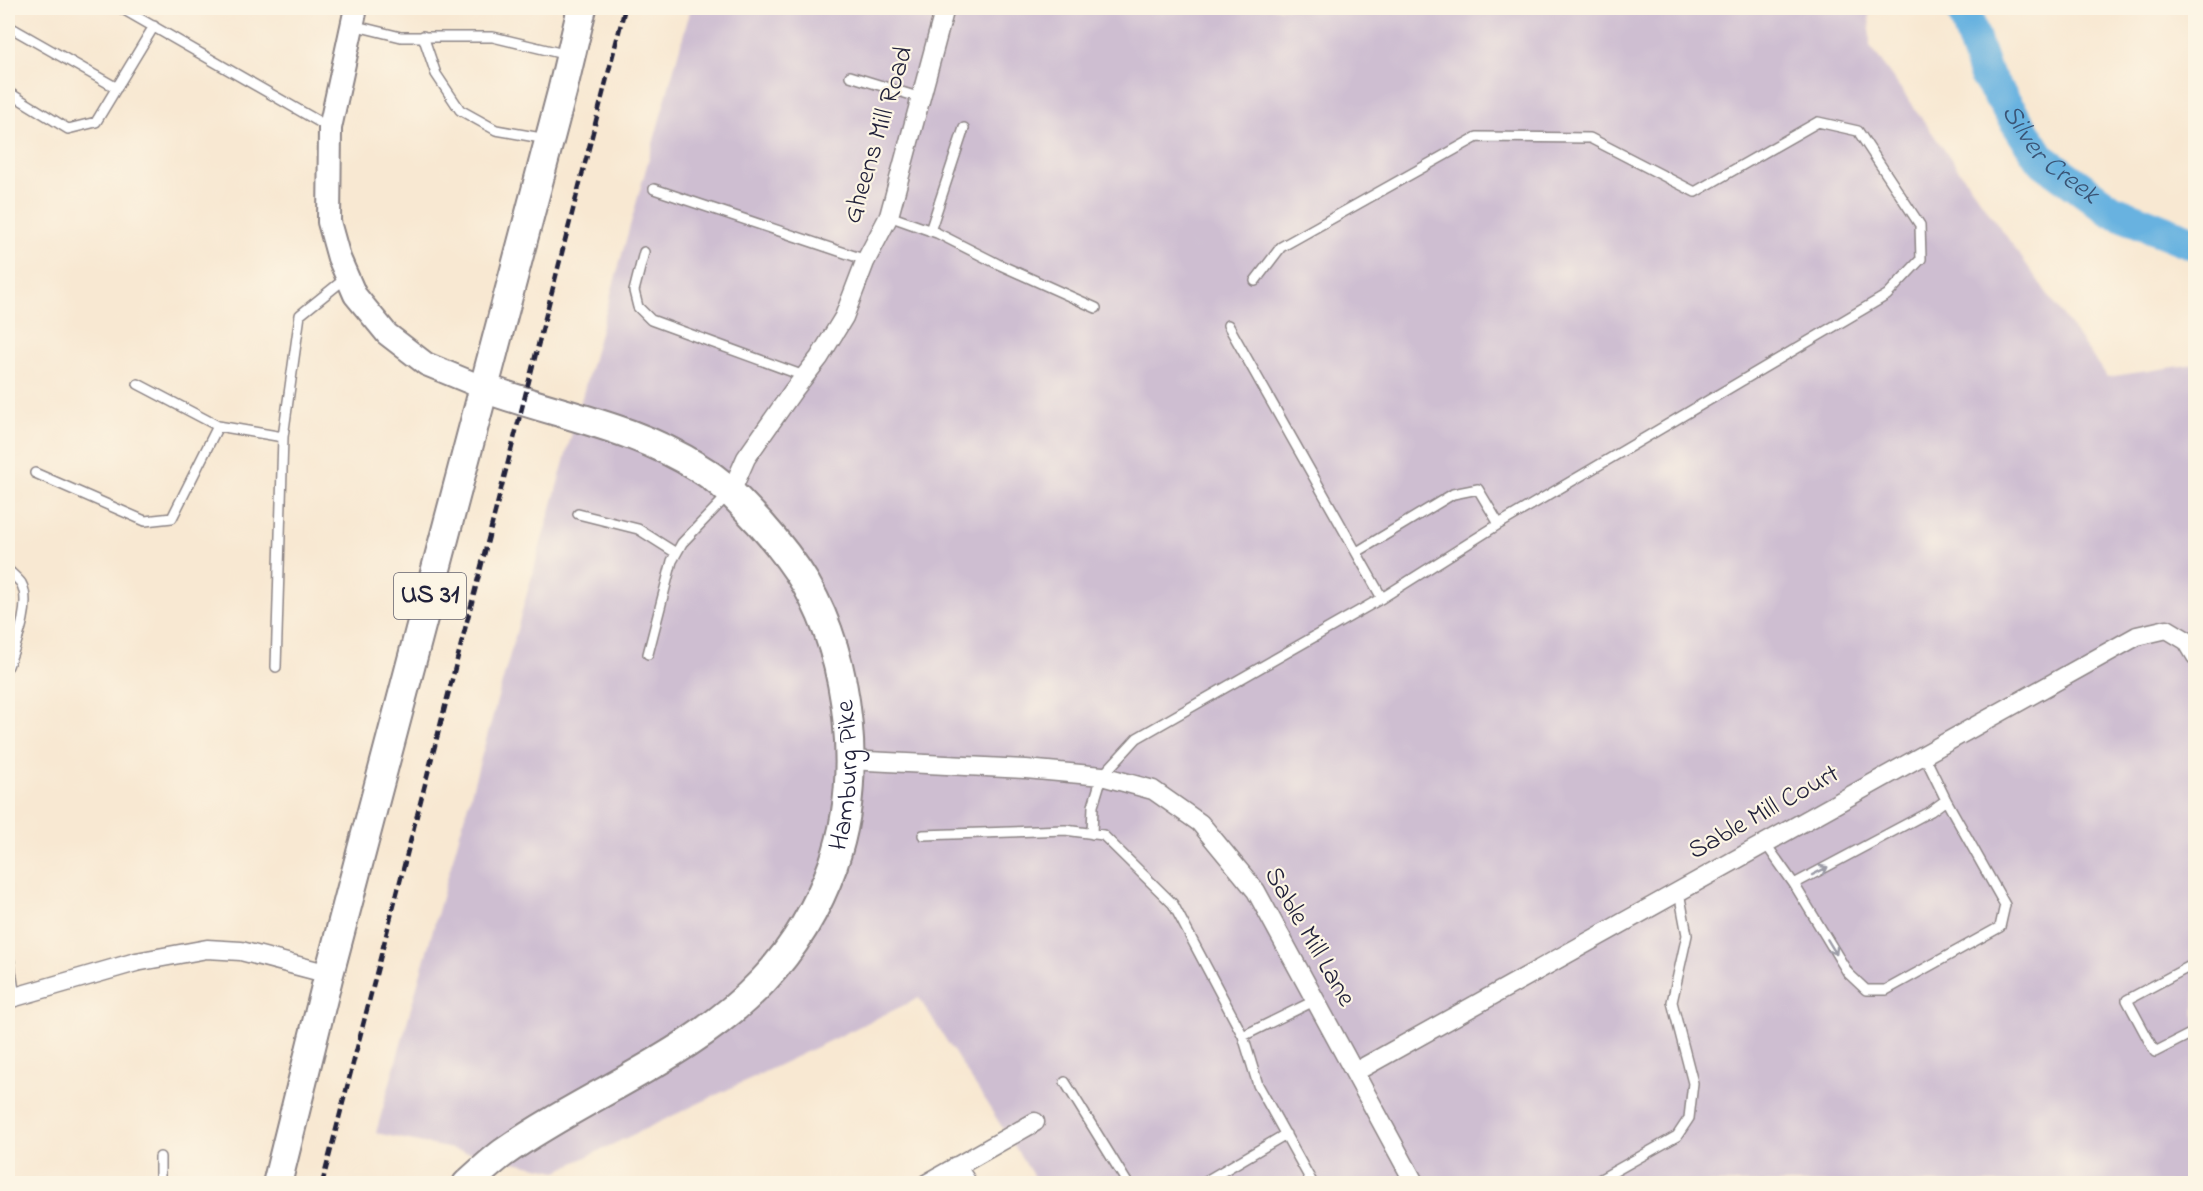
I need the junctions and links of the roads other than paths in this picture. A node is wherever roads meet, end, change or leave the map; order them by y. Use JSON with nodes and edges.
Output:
{"nodes":[{"id":1,"x":122,"y":8,"type":"edge"},
{"id":2,"x":582,"y":8,"type":"edge"},
{"id":3,"x":943,"y":8,"type":"edge"},
{"id":4,"x":354,"y":16,"type":"edge"},
{"id":5,"x":8,"y":26,"type":"edge"},
{"id":6,"x":154,"y":26,"type":"junction"},
{"id":7,"x":423,"y":36,"type":"junction"},
{"id":8,"x":570,"y":56,"type":"junction"},
{"id":9,"x":849,"y":76,"type":"dead end"},
{"id":10,"x":117,"y":88,"type":"junction"},
{"id":11,"x":8,"y":92,"type":"edge"},
{"id":12,"x":921,"y":98,"type":"junction"},
{"id":13,"x":330,"y":128,"type":"junction"},
{"id":14,"x":964,"y":128,"type":"dead end"},
{"id":15,"x":549,"y":140,"type":"junction"},
{"id":16,"x":654,"y":189,"type":"dead end"},
{"id":17,"x":889,"y":216,"type":"junction"},
{"id":18,"x":930,"y":231,"type":"junction"},
{"id":19,"x":645,"y":252,"type":"dead end"},
{"id":20,"x":866,"y":260,"type":"junction"},
{"id":21,"x":347,"y":277,"type":"junction"},
{"id":22,"x":1255,"y":281,"type":"dead end"},
{"id":23,"x":1096,"y":308,"type":"dead end"},
{"id":24,"x":1228,"y":325,"type":"dead end"},
{"id":25,"x":804,"y":376,"type":"junction"},
{"id":26,"x":138,"y":384,"type":"dead end"},
{"id":27,"x":484,"y":388,"type":"junction"},
{"id":28,"x":218,"y":426,"type":"junction"},
{"id":29,"x":283,"y":437,"type":"junction"},
{"id":30,"x":35,"y":473,"type":"dead end"},
{"id":31,"x":731,"y":492,"type":"junction"},
{"id":32,"x":578,"y":514,"type":"dead end"},
{"id":33,"x":1499,"y":524,"type":"junction"},
{"id":34,"x":1357,"y":552,"type":"junction"},
{"id":35,"x":676,"y":554,"type":"junction"},
{"id":36,"x":8,"y":570,"type":"edge"},
{"id":37,"x":1382,"y":598,"type":"junction"},
{"id":38,"x":648,"y":654,"type":"dead end"},
{"id":39,"x":2196,"y":656,"type":"edge"},
{"id":40,"x":8,"y":666,"type":"edge"},
{"id":41,"x":276,"y":667,"type":"dead end"},
{"id":42,"x":1924,"y":755,"type":"junction"},
{"id":43,"x":848,"y":760,"type":"junction"},
{"id":44,"x":1102,"y":776,"type":"junction"},
{"id":45,"x":1946,"y":800,"type":"junction"},
{"id":46,"x":1092,"y":834,"type":"junction"},
{"id":47,"x":923,"y":835,"type":"dead end"},
{"id":48,"x":1765,"y":843,"type":"junction"},
{"id":49,"x":1794,"y":884,"type":"junction"},
{"id":50,"x":1679,"y":892,"type":"junction"},
{"id":51,"x":8,"y":952,"type":"edge"},
{"id":52,"x":2196,"y":963,"type":"edge"},
{"id":53,"x":329,"y":974,"type":"junction"},
{"id":54,"x":11,"y":998,"type":"edge"},
{"id":55,"x":1316,"y":1000,"type":"junction"},
{"id":56,"x":2196,"y":1031,"type":"edge"},
{"id":57,"x":1243,"y":1036,"type":"junction"},
{"id":58,"x":1355,"y":1072,"type":"junction"},
{"id":59,"x":1065,"y":1082,"type":"dead end"},
{"id":60,"x":1035,"y":1122,"type":"dead end"},
{"id":61,"x":1286,"y":1134,"type":"junction"},
{"id":62,"x":160,"y":1157,"type":"dead end"},
{"id":63,"x":956,"y":1166,"type":"junction"},
{"id":64,"x":160,"y":1184,"type":"edge"},
{"id":65,"x":277,"y":1184,"type":"edge"},
{"id":66,"x":467,"y":1184,"type":"edge"},
{"id":67,"x":926,"y":1184,"type":"edge"},
{"id":68,"x":968,"y":1184,"type":"edge"},
{"id":69,"x":1128,"y":1184,"type":"edge"},
{"id":70,"x":1201,"y":1184,"type":"edge"},
{"id":71,"x":1313,"y":1184,"type":"edge"},
{"id":72,"x":1414,"y":1184,"type":"edge"},
{"id":73,"x":1592,"y":1184,"type":"edge"}],
"edges":[{"from":1,"to":6,"type":"lane"},
{"from":2,"to":8,"type":"main road","number":"US 31"},
{"from":3,"to":12,"type":"street","name":"Gheens Mill Road"},
{"from":4,"to":7,"type":"lane"},
{"from":4,"to":13,"type":"street"},
{"from":5,"to":10,"type":"lane"},
{"from":6,"to":10,"type":"lane"},
{"from":6,"to":13,"type":"lane"},
{"from":7,"to":8,"type":"lane"},
{"from":7,"to":15,"type":"lane"},
{"from":8,"to":15,"type":"main road","number":"US 31"},
{"from":9,"to":12,"type":"lane"},
{"from":10,"to":11,"type":"lane"},
{"from":12,"to":17,"type":"street","name":"Gheens Mill Road"},
{"from":13,"to":21,"type":"street"},
{"from":14,"to":18,"type":"lane"},
{"from":15,"to":27,"type":"main road","number":"US 31"},
{"from":16,"to":20,"type":"lane"},
{"from":17,"to":18,"type":"lane"},
{"from":17,"to":20,"type":"street","name":"Gheens Mill Road"},
{"from":18,"to":23,"type":"lane"},
{"from":19,"to":25,"type":"lane"},
{"from":20,"to":25,"type":"street","name":"Gheens Mill Road"},
{"from":21,"to":27,"type":"street"},
{"from":21,"to":29,"type":"lane"},
{"from":22,"to":33,"type":"lane"},
{"from":24,"to":34,"type":"lane"},
{"from":25,"to":31,"type":"street","name":"Gheens Mill Road"},
{"from":26,"to":28,"type":"lane"},
{"from":27,"to":31,"type":"main road","name":"Hamburg Pike"},
{"from":27,"to":53,"type":"main road","number":"US 31"},
{"from":28,"to":29,"type":"lane"},
{"from":28,"to":30,"type":"lane"},
{"from":29,"to":41,"type":"lane"},
{"from":31,"to":35,"type":"lane"},
{"from":31,"to":43,"type":"main road","name":"Hamburg Pike"},
{"from":32,"to":35,"type":"lane"},
{"from":33,"to":34,"type":"lane"},
{"from":33,"to":37,"type":"lane"},
{"from":34,"to":37,"type":"lane"},
{"from":35,"to":38,"type":"lane"},
{"from":36,"to":40,"type":"lane"},
{"from":37,"to":44,"type":"lane"},
{"from":39,"to":42,"type":"street","name":"Sable Mill Court"},
{"from":42,"to":45,"type":"lane"},
{"from":42,"to":48,"type":"street","name":"Sable Mill Court"},
{"from":43,"to":44,"type":"street","name":"Sable Mill Lane"},
{"from":43,"to":66,"type":"main road","name":"Hamburg Pike"},
{"from":44,"to":46,"type":"lane"},
{"from":44,"to":55,"type":"street","name":"Sable Mill Lane"},
{"from":49,"to":45,"type":"lane","one_way":true},
{"from":49,"to":45,"type":"lane","one_way":true},
{"from":46,"to":47,"type":"lane"},
{"from":46,"to":57,"type":"lane"},
{"from":48,"to":49,"type":"lane"},
{"from":48,"to":50,"type":"street","name":"Sable Mill Court"},
{"from":50,"to":58,"type":"street","name":"Sable Mill Court"},
{"from":50,"to":73,"type":"lane"},
{"from":51,"to":54,"type":"lane"},
{"from":52,"to":56,"type":"lane"},
{"from":53,"to":54,"type":"street"},
{"from":53,"to":65,"type":"main road","number":"US 31"},
{"from":55,"to":57,"type":"lane"},
{"from":55,"to":58,"type":"street","name":"Sable Mill Lane"},
{"from":57,"to":61,"type":"lane"},
{"from":58,"to":72,"type":"street","name":"Sable Mill Lane"},
{"from":59,"to":69,"type":"lane"},
{"from":60,"to":63,"type":"street"},
{"from":61,"to":70,"type":"lane"},
{"from":61,"to":71,"type":"lane"},
{"from":62,"to":64,"type":"lane"},
{"from":63,"to":67,"type":"street"},
{"from":63,"to":68,"type":"street"}]}
